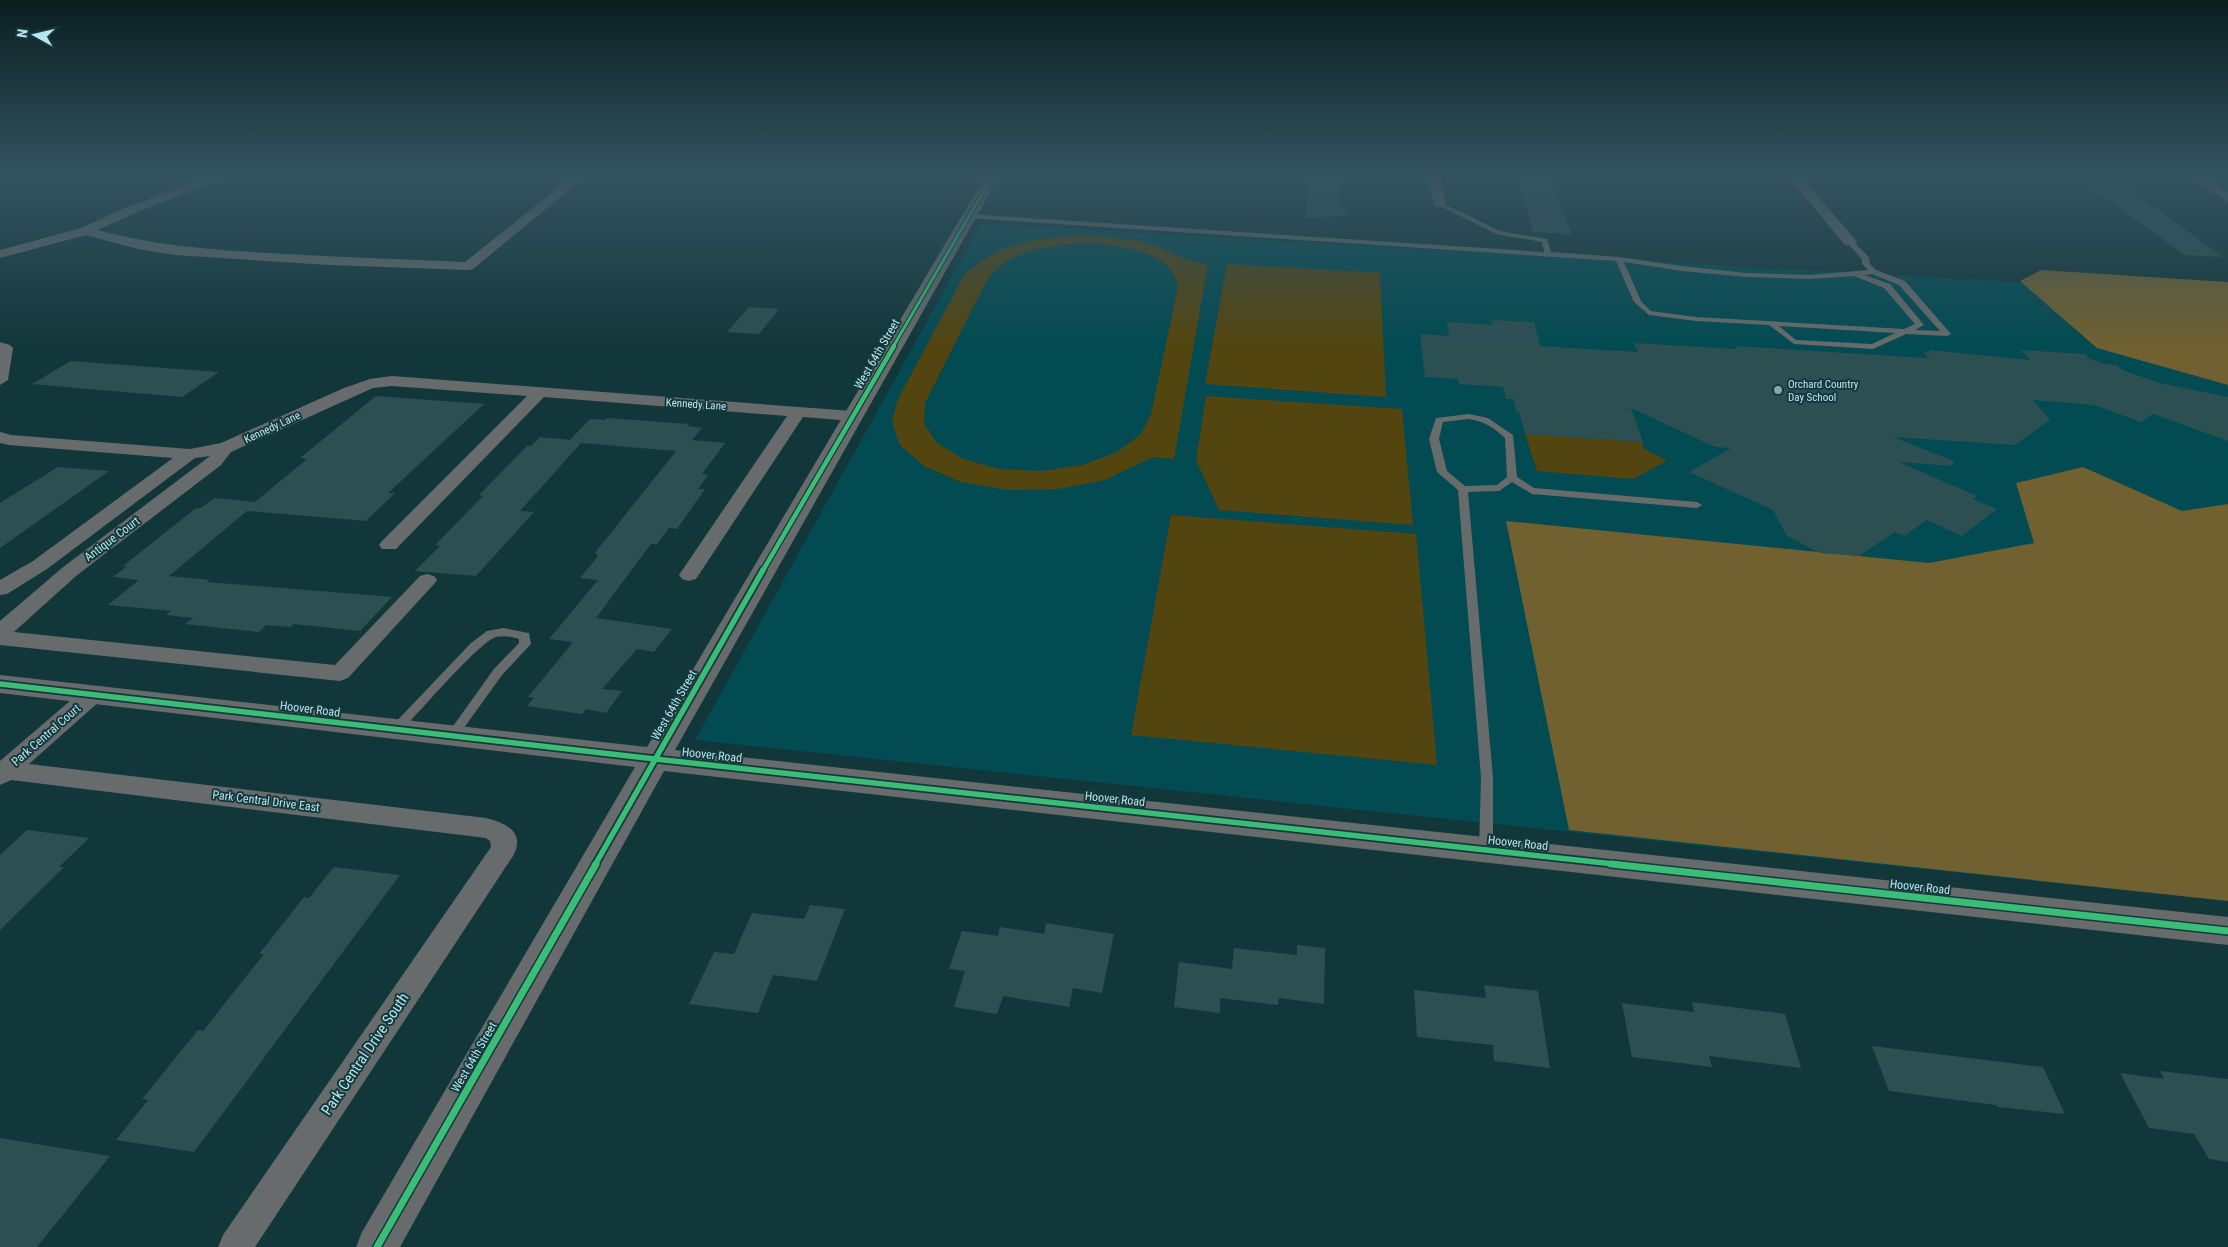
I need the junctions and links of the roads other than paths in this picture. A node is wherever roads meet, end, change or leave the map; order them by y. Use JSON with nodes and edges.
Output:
{"nodes":[{"id":1,"x":78,"y":233,"type":"edge"},
{"id":2,"x":94,"y":233,"type":"edge"},
{"id":3,"x":509,"y":233,"type":"edge"},
{"id":4,"x":958,"y":233,"type":"edge"},
{"id":5,"x":1230,"y":233,"type":"edge"},
{"id":6,"x":1505,"y":233,"type":"edge"},
{"id":7,"x":1843,"y":233,"type":"edge"},
{"id":8,"x":1850,"y":242,"type":"joint"},
{"id":9,"x":0,"y":254,"type":"edge"},
{"id":10,"x":1548,"y":254,"type":"junction"},
{"id":11,"x":1619,"y":258,"type":"junction"},
{"id":12,"x":1873,"y":272,"type":"junction"},
{"id":13,"x":1856,"y":274,"type":"junction"},
{"id":14,"x":1771,"y":323,"type":"junction"},
{"id":15,"x":1905,"y":331,"type":"junction"},
{"id":16,"x":0,"y":348,"type":"edge"},
{"id":17,"x":0,"y":380,"type":"edge"},
{"id":18,"x":540,"y":392,"type":"junction"},
{"id":19,"x":798,"y":412,"type":"junction"},
{"id":20,"x":852,"y":416,"type":"junction"},
{"id":21,"x":0,"y":437,"type":"edge"},
{"id":22,"x":225,"y":448,"type":"junction"},
{"id":23,"x":190,"y":454,"type":"junction"},
{"id":24,"x":1512,"y":478,"type":"junction"},
{"id":25,"x":1463,"y":488,"type":"junction"},
{"id":26,"x":1697,"y":505,"type":"dead end"},
{"id":27,"x":389,"y":545,"type":"dead end"},
{"id":28,"x":689,"y":575,"type":"dead end"},
{"id":29,"x":427,"y":580,"type":"dead end"},
{"id":30,"x":0,"y":589,"type":"edge"},
{"id":31,"x":0,"y":632,"type":"edge"},
{"id":32,"x":0,"y":638,"type":"edge"},
{"id":33,"x":0,"y":684,"type":"edge"},
{"id":34,"x":93,"y":694,"type":"junction"},
{"id":35,"x":396,"y":729,"type":"junction"},
{"id":36,"x":452,"y":736,"type":"junction"},
{"id":37,"x":655,"y":759,"type":"junction"},
{"id":38,"x":2,"y":772,"type":"edge"},
{"id":39,"x":1486,"y":850,"type":"junction"},
{"id":40,"x":496,"y":861,"type":"joint"},
{"id":41,"x":2228,"y":931,"type":"edge"},
{"id":42,"x":234,"y":1247,"type":"edge"},
{"id":43,"x":377,"y":1247,"type":"edge"}],
"edges":[{"from":1,"to":9,"type":"street"},
{"from":2,"to":3,"type":"street"},
{"from":4,"to":20,"type":"street","name":"West 64th Street"},
{"from":5,"to":10,"type":"lane"},
{"from":6,"to":10,"type":"lane"},
{"from":7,"to":8,"type":"street"},
{"from":8,"to":12,"type":"lane"},
{"from":10,"to":11,"type":"lane"},
{"from":11,"to":13,"type":"lane"},
{"from":11,"to":14,"type":"lane"},
{"from":12,"to":13,"type":"lane"},
{"from":12,"to":15,"type":"lane"},
{"from":13,"to":15,"type":"lane"},
{"from":14,"to":15,"type":"lane"},
{"from":14,"to":15,"type":"lane"},
{"from":16,"to":17,"type":"street"},
{"from":18,"to":19,"type":"street","name":"Kennedy Lane"},
{"from":18,"to":22,"type":"street","name":"Kennedy Lane"},
{"from":18,"to":27,"type":"street"},
{"from":19,"to":20,"type":"street","name":"Kennedy Lane"},
{"from":19,"to":28,"type":"street"},
{"from":20,"to":37,"type":"street","name":"West 64th Street"},
{"from":21,"to":23,"type":"street","name":"Kennedy Lane"},
{"from":22,"to":23,"type":"street","name":"Kennedy Lane"},
{"from":22,"to":31,"type":"street","name":"Antique Court"},
{"from":23,"to":30,"type":"street","name":"Antique Court"},
{"from":24,"to":25,"type":"lane"},
{"from":24,"to":25,"type":"lane"},
{"from":24,"to":26,"type":"lane"},
{"from":25,"to":39,"type":"lane"},
{"from":29,"to":32,"type":"street"},
{"from":33,"to":34,"type":"street","name":"Hoover Road"},
{"from":34,"to":35,"type":"street","name":"Hoover Road"},
{"from":34,"to":38,"type":"street","name":"Park Central Court"},
{"from":35,"to":36,"type":"street","name":"Hoover Road"},
{"from":35,"to":36,"type":"lane"},
{"from":36,"to":37,"type":"street","name":"Hoover Road"},
{"from":37,"to":39,"type":"street","name":"Hoover Road"},
{"from":37,"to":43,"type":"street","name":"West 64th Street"},
{"from":38,"to":40,"type":"street","name":"Park Central Drive East"},
{"from":39,"to":41,"type":"street","name":"Hoover Road"},
{"from":40,"to":42,"type":"street","name":"Park Central Drive South"}]}
